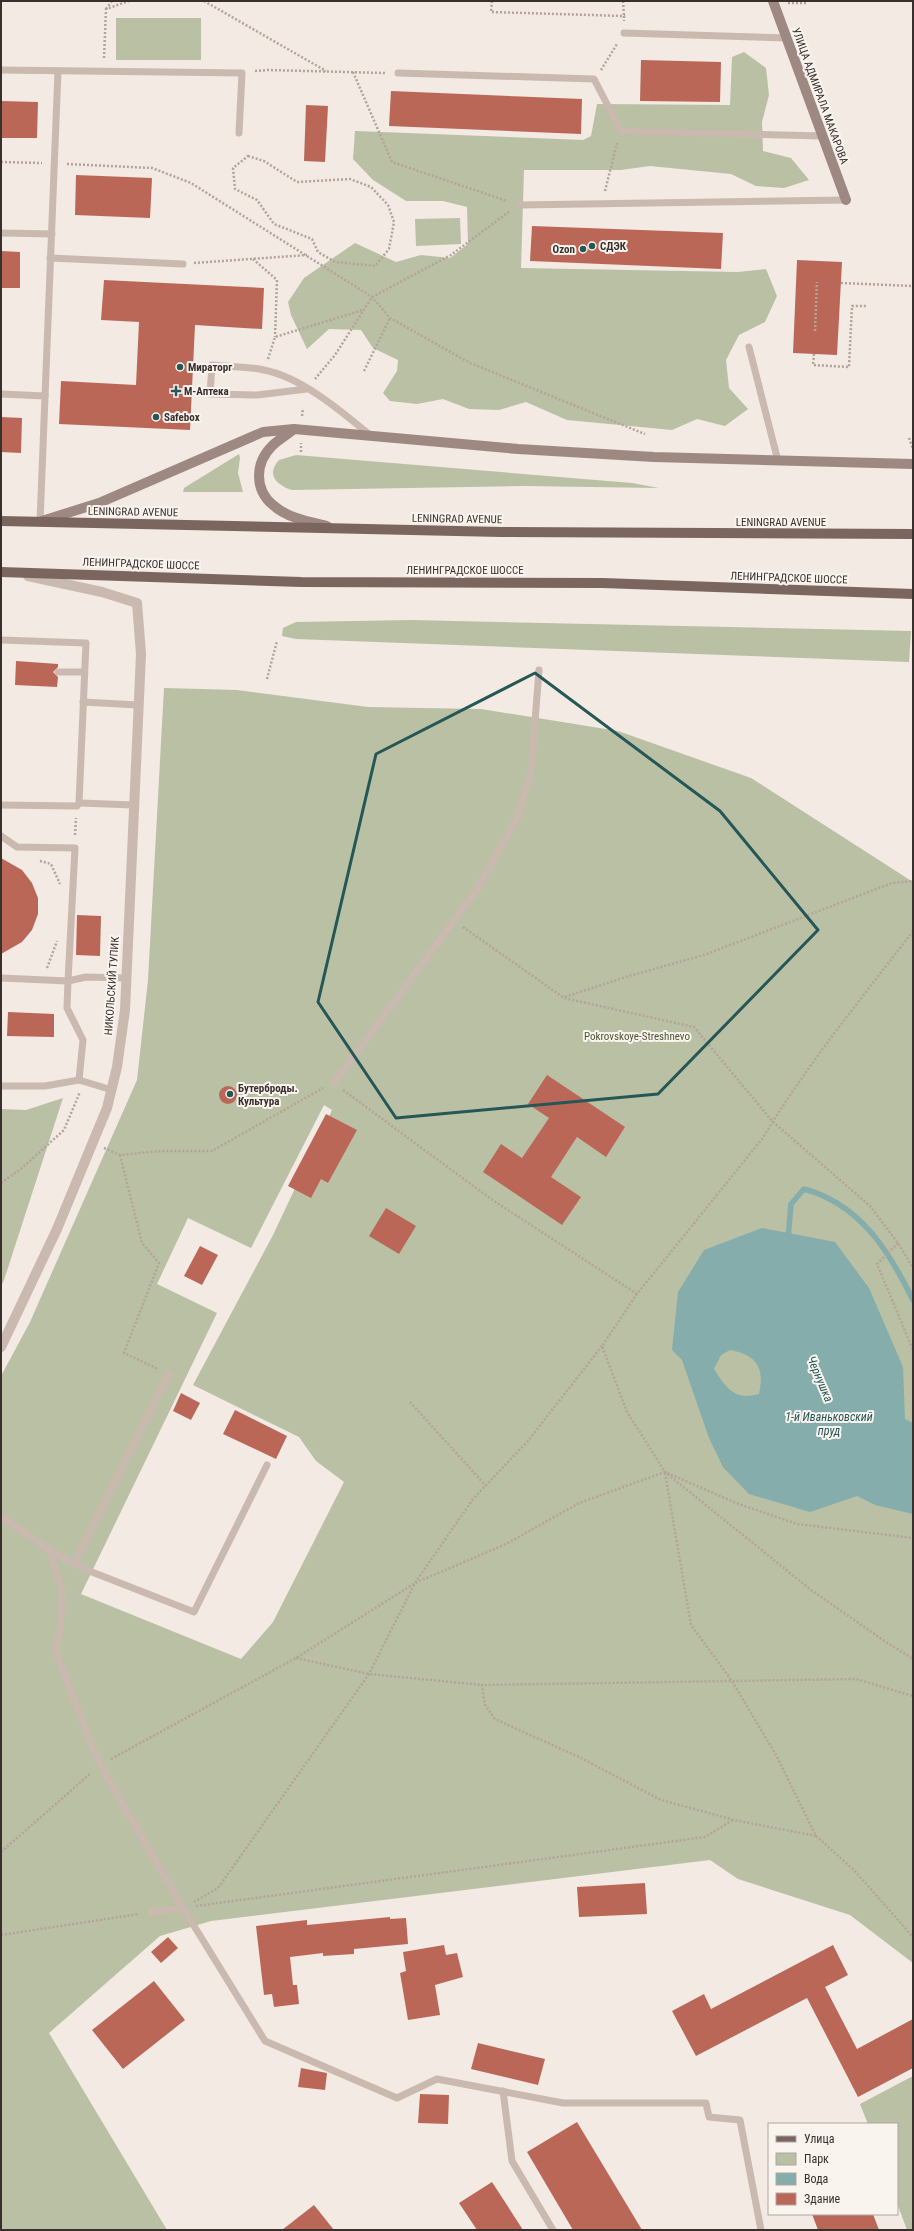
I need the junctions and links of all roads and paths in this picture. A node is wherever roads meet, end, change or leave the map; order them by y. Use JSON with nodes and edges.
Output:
{"nodes":[{"id":1,"x":112,"y":1,"type":"edge"},
{"id":2,"x":129,"y":1,"type":"edge"},
{"id":3,"x":204,"y":1,"type":"edge"},
{"id":4,"x":492,"y":1,"type":"edge"},
{"id":5,"x":623,"y":1,"type":"edge"},
{"id":6,"x":773,"y":1,"type":"edge"},
{"id":7,"x":106,"y":9,"type":"junction"},
{"id":8,"x":624,"y":16,"type":"junction"},
{"id":9,"x":624,"y":33,"type":"junction"},
{"id":10,"x":786,"y":38,"type":"junction"},
{"id":11,"x":1,"y":70,"type":"edge"},
{"id":12,"x":58,"y":71,"type":"junction"},
{"id":13,"x":103,"y":71,"type":"junction"},
{"id":14,"x":326,"y":71,"type":"junction"},
{"id":15,"x":353,"y":72,"type":"junction"},
{"id":16,"x":242,"y":73,"type":"junction"},
{"id":17,"x":398,"y":73,"type":"joint"},
{"id":18,"x":594,"y":79,"type":"junction"},
{"id":19,"x":621,"y":131,"type":"junction"},
{"id":20,"x":239,"y":133,"type":"dead end"},
{"id":21,"x":822,"y":136,"type":"junction"},
{"id":22,"x":1,"y":162,"type":"edge"},
{"id":23,"x":54,"y":164,"type":"junction"},
{"id":24,"x":846,"y":200,"type":"joint"},
{"id":25,"x":602,"y":204,"type":"junction"},
{"id":26,"x":519,"y":205,"type":"junction"},
{"id":27,"x":1,"y":233,"type":"edge"},
{"id":28,"x":52,"y":234,"type":"junction"},
{"id":29,"x":312,"y":239,"type":"joint"},
{"id":30,"x":307,"y":255,"type":"junction"},
{"id":31,"x":50,"y":258,"type":"junction"},
{"id":32,"x":252,"y":259,"type":"junction"},
{"id":33,"x":183,"y":264,"type":"joint"},
{"id":34,"x":817,"y":282,"type":"dead end"},
{"id":35,"x":841,"y":283,"type":"dead end"},
{"id":36,"x":913,"y":286,"type":"edge"},
{"id":37,"x":372,"y":297,"type":"junction"},
{"id":38,"x":866,"y":306,"type":"dead end"},
{"id":39,"x":364,"y":310,"type":"junction"},
{"id":40,"x":390,"y":318,"type":"junction"},
{"id":41,"x":815,"y":331,"type":"dead end"},
{"id":42,"x":275,"y":337,"type":"junction"},
{"id":43,"x":749,"y":347,"type":"dead end"},
{"id":44,"x":814,"y":354,"type":"dead end"},
{"id":45,"x":264,"y":370,"type":"junction"},
{"id":46,"x":364,"y":371,"type":"dead end"},
{"id":47,"x":307,"y":390,"type":"junction"},
{"id":48,"x":1,"y":394,"type":"edge"},
{"id":49,"x":45,"y":396,"type":"junction"},
{"id":50,"x":294,"y":429,"type":"junction"},
{"id":51,"x":645,"y":434,"type":"dead end"},
{"id":52,"x":370,"y":435,"type":"junction"},
{"id":53,"x":909,"y":438,"type":"dead end"},
{"id":54,"x":913,"y":449,"type":"edge"},
{"id":55,"x":778,"y":461,"type":"junction"},
{"id":56,"x":913,"y":464,"type":"edge"},
{"id":57,"x":1,"y":521,"type":"edge"},
{"id":58,"x":40,"y":522,"type":"junction"},
{"id":59,"x":339,"y":529,"type":"junction"},
{"id":60,"x":913,"y":534,"type":"edge"},
{"id":61,"x":1,"y":572,"type":"edge"},
{"id":62,"x":16,"y":573,"type":"junction"},
{"id":63,"x":913,"y":594,"type":"edge"},
{"id":64,"x":1,"y":640,"type":"edge"},
{"id":65,"x":277,"y":641,"type":"dead end"},
{"id":66,"x":539,"y":670,"type":"dead end"},
{"id":67,"x":58,"y":672,"type":"dead end"},
{"id":68,"x":84,"y":672,"type":"junction"},
{"id":69,"x":267,"y":679,"type":"dead end"},
{"id":70,"x":83,"y":702,"type":"junction"},
{"id":71,"x":138,"y":706,"type":"junction"},
{"id":72,"x":1,"y":804,"type":"edge"},
{"id":73,"x":78,"y":804,"type":"junction"},
{"id":74,"x":134,"y":805,"type":"junction"},
{"id":75,"x":1,"y":836,"type":"edge"},
{"id":76,"x":75,"y":848,"type":"junction"},
{"id":77,"x":36,"y":860,"type":"dead end"},
{"id":78,"x":913,"y":881,"type":"edge"},
{"id":79,"x":60,"y":891,"type":"dead end"},
{"id":80,"x":455,"y":921,"type":"junction"},
{"id":81,"x":913,"y":931,"type":"edge"},
{"id":82,"x":58,"y":937,"type":"dead end"},
{"id":83,"x":39,"y":968,"type":"dead end"},
{"id":84,"x":1,"y":978,"type":"edge"},
{"id":85,"x":126,"y":978,"type":"junction"},
{"id":86,"x":68,"y":981,"type":"junction"},
{"id":87,"x":564,"y":998,"type":"junction"},
{"id":88,"x":82,"y":1081,"type":"junction"},
{"id":89,"x":334,"y":1083,"type":"junction"},
{"id":90,"x":1,"y":1086,"type":"edge"},
{"id":91,"x":112,"y":1090,"type":"junction"},
{"id":92,"x":773,"y":1122,"type":"junction"},
{"id":93,"x":93,"y":1143,"type":"junction"},
{"id":94,"x":120,"y":1155,"type":"junction"},
{"id":95,"x":1,"y":1182,"type":"edge"},
{"id":96,"x":898,"y":1243,"type":"junction"},
{"id":97,"x":913,"y":1268,"type":"edge"},
{"id":98,"x":637,"y":1294,"type":"junction"},
{"id":99,"x":602,"y":1346,"type":"junction"},
{"id":100,"x":1,"y":1347,"type":"edge"},
{"id":101,"x":913,"y":1350,"type":"edge"},
{"id":102,"x":169,"y":1374,"type":"joint"},
{"id":103,"x":410,"y":1402,"type":"dead end"},
{"id":104,"x":267,"y":1465,"type":"dead end"},
{"id":105,"x":664,"y":1472,"type":"junction"},
{"id":106,"x":486,"y":1486,"type":"junction"},
{"id":107,"x":1,"y":1516,"type":"edge"},
{"id":108,"x":913,"y":1538,"type":"edge"},
{"id":109,"x":50,"y":1551,"type":"junction"},
{"id":110,"x":74,"y":1564,"type":"junction"},
{"id":111,"x":415,"y":1582,"type":"junction"},
{"id":112,"x":296,"y":1658,"type":"junction"},
{"id":113,"x":913,"y":1658,"type":"edge"},
{"id":114,"x":368,"y":1674,"type":"junction"},
{"id":115,"x":732,"y":1681,"type":"junction"},
{"id":116,"x":482,"y":1684,"type":"junction"},
{"id":117,"x":913,"y":1696,"type":"edge"},
{"id":118,"x":101,"y":1764,"type":"junction"},
{"id":119,"x":734,"y":1820,"type":"junction"},
{"id":120,"x":816,"y":1836,"type":"junction"},
{"id":121,"x":1,"y":1852,"type":"edge"},
{"id":122,"x":183,"y":1908,"type":"junction"},
{"id":123,"x":151,"y":1912,"type":"joint"},
{"id":124,"x":1,"y":1935,"type":"edge"},
{"id":125,"x":913,"y":1937,"type":"edge"},
{"id":126,"x":503,"y":2091,"type":"junction"},
{"id":127,"x":553,"y":2230,"type":"edge"},
{"id":128,"x":761,"y":2230,"type":"edge"}],
"edges":[{"from":1,"to":7,"type":"path"},
{"from":2,"to":7,"type":"path"},
{"from":3,"to":14,"type":"path"},
{"from":4,"to":8,"type":"path"},
{"from":5,"to":8,"type":"path"},
{"from":6,"to":10,"type":"street","name":"УЛИЦА АДМИРАЛА МАКАРОВА"},
{"from":7,"to":13,"type":"path"},
{"from":8,"to":9,"type":"path"},
{"from":9,"to":10,"type":"lane"},
{"from":9,"to":18,"type":"path"},
{"from":10,"to":21,"type":"street","name":"УЛИЦА АДМИРАЛА МАКАРОВА"},
{"from":11,"to":12,"type":"lane"},
{"from":12,"to":13,"type":"lane"},
{"from":12,"to":23,"type":"lane"},
{"from":13,"to":16,"type":"lane"},
{"from":14,"to":15,"type":"path"},
{"from":14,"to":16,"type":"path"},
{"from":15,"to":17,"type":"path"},
{"from":15,"to":26,"type":"path"},
{"from":16,"to":20,"type":"lane"},
{"from":17,"to":18,"type":"lane"},
{"from":18,"to":19,"type":"lane"},
{"from":19,"to":21,"type":"lane"},
{"from":19,"to":25,"type":"path"},
{"from":21,"to":24,"type":"street","name":"УЛИЦА АДМИРАЛА МАКАРОВА"},
{"from":22,"to":23,"type":"path"},
{"from":23,"to":28,"type":"lane"},
{"from":23,"to":30,"type":"path"},
{"from":24,"to":25,"type":"lane"},
{"from":25,"to":26,"type":"lane"},
{"from":26,"to":37,"type":"path"},
{"from":27,"to":28,"type":"lane"},
{"from":28,"to":31,"type":"lane"},
{"from":29,"to":29,"type":"path"},
{"from":30,"to":32,"type":"path"},
{"from":30,"to":37,"type":"path"},
{"from":31,"to":33,"type":"lane"},
{"from":31,"to":49,"type":"lane"},
{"from":32,"to":33,"type":"path"},
{"from":32,"to":42,"type":"path"},
{"from":34,"to":41,"type":"path"},
{"from":35,"to":36,"type":"path"},
{"from":37,"to":39,"type":"path"},
{"from":37,"to":40,"type":"path"},
{"from":38,"to":44,"type":"path"},
{"from":39,"to":42,"type":"path"},
{"from":39,"to":47,"type":"path"},
{"from":40,"to":46,"type":"path"},
{"from":40,"to":51,"type":"path"},
{"from":42,"to":45,"type":"path"},
{"from":43,"to":55,"type":"lane"},
{"from":45,"to":47,"type":"lane"},
{"from":45,"to":47,"type":"lane"},
{"from":47,"to":52,"type":"lane"},
{"from":48,"to":49,"type":"lane"},
{"from":49,"to":58,"type":"lane"},
{"from":50,"to":52,"type":"street"},
{"from":50,"to":58,"type":"street"},
{"from":50,"to":59,"type":"street"},
{"from":52,"to":55,"type":"street"},
{"from":53,"to":54,"type":"path"},
{"from":55,"to":56,"type":"street"},
{"from":57,"to":58,"type":"main road","name":"LENINGRAD AVENUE"},
{"from":58,"to":59,"type":"main road","name":"LENINGRAD AVENUE"},
{"from":59,"to":60,"type":"main road","name":"LENINGRAD AVENUE"},
{"from":61,"to":62,"type":"main road"},
{"from":62,"to":63,"type":"main road","name":"ЛЕНИНГРАДСКОЕ ШОССЕ"},
{"from":62,"to":71,"type":"street","name":"НИКОЛЬСКИЙ ТУПИК"},
{"from":64,"to":68,"type":"lane"},
{"from":65,"to":69,"type":"path"},
{"from":66,"to":80,"type":"lane"},
{"from":67,"to":68,"type":"lane"},
{"from":68,"to":70,"type":"lane"},
{"from":70,"to":71,"type":"lane"},
{"from":70,"to":73,"type":"lane"},
{"from":71,"to":74,"type":"street","name":"НИКОЛЬСКИЙ ТУПИК"},
{"from":72,"to":73,"type":"lane"},
{"from":73,"to":74,"type":"lane"},
{"from":73,"to":76,"type":"path"},
{"from":74,"to":85,"type":"street","name":"НИКОЛЬСКИЙ ТУПИК"},
{"from":75,"to":76,"type":"lane"},
{"from":76,"to":86,"type":"lane"},
{"from":77,"to":79,"type":"path"},
{"from":78,"to":87,"type":"path"},
{"from":80,"to":87,"type":"path"},
{"from":80,"to":89,"type":"lane"},
{"from":81,"to":92,"type":"path"},
{"from":82,"to":83,"type":"path"},
{"from":84,"to":86,"type":"lane"},
{"from":85,"to":86,"type":"lane"},
{"from":85,"to":91,"type":"street","name":"НИКОЛЬСКИЙ ТУПИК"},
{"from":86,"to":88,"type":"lane"},
{"from":87,"to":92,"type":"path"},
{"from":88,"to":90,"type":"lane"},
{"from":88,"to":91,"type":"lane"},
{"from":88,"to":95,"type":"path"},
{"from":89,"to":94,"type":"path"},
{"from":89,"to":98,"type":"path"},
{"from":91,"to":93,"type":"street","name":"НИКОЛЬСКИЙ ТУПИК"},
{"from":92,"to":96,"type":"path"},
{"from":92,"to":98,"type":"path"},
{"from":93,"to":94,"type":"path"},
{"from":93,"to":100,"type":"street","name":"НИКОЛЬСКИЙ ТУПИК"},
{"from":94,"to":102,"type":"path"},
{"from":96,"to":97,"type":"path"},
{"from":96,"to":101,"type":"path"},
{"from":98,"to":99,"type":"path"},
{"from":99,"to":105,"type":"path"},
{"from":99,"to":106,"type":"path"},
{"from":102,"to":110,"type":"lane"},
{"from":103,"to":106,"type":"path"},
{"from":104,"to":110,"type":"lane"},
{"from":105,"to":108,"type":"path"},
{"from":105,"to":111,"type":"path"},
{"from":105,"to":113,"type":"path"},
{"from":105,"to":115,"type":"path"},
{"from":106,"to":111,"type":"path"},
{"from":107,"to":109,"type":"lane"},
{"from":109,"to":110,"type":"lane"},
{"from":109,"to":118,"type":"lane"},
{"from":111,"to":112,"type":"path"},
{"from":111,"to":114,"type":"path"},
{"from":112,"to":114,"type":"path"},
{"from":112,"to":118,"type":"path"},
{"from":114,"to":116,"type":"path"},
{"from":114,"to":122,"type":"path"},
{"from":115,"to":116,"type":"path"},
{"from":115,"to":117,"type":"path"},
{"from":115,"to":120,"type":"path"},
{"from":116,"to":119,"type":"path"},
{"from":118,"to":121,"type":"path"},
{"from":118,"to":122,"type":"lane"},
{"from":119,"to":120,"type":"path"},
{"from":119,"to":122,"type":"path"},
{"from":120,"to":125,"type":"path"},
{"from":122,"to":123,"type":"lane"},
{"from":122,"to":126,"type":"lane"},
{"from":123,"to":124,"type":"path"},
{"from":126,"to":127,"type":"lane"},
{"from":126,"to":128,"type":"lane"}]}
